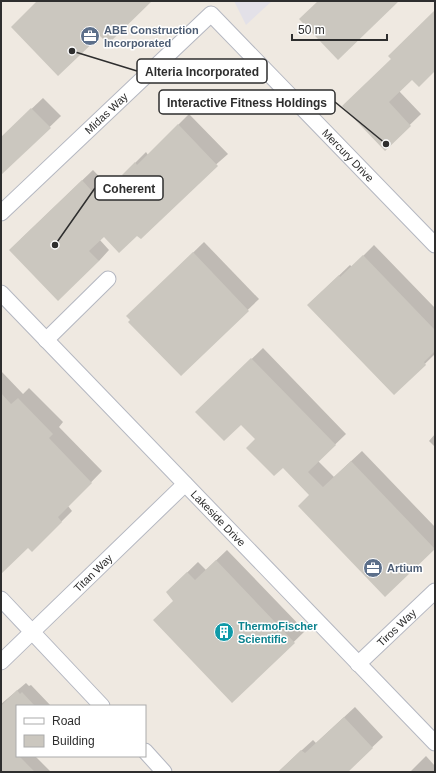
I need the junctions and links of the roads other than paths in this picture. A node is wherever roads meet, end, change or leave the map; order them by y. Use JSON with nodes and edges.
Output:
{"nodes":[{"id":1,"x":211,"y":14,"type":"joint"},
{"id":2,"x":1,"y":213,"type":"edge"},
{"id":3,"x":435,"y":245,"type":"edge"},
{"id":4,"x":108,"y":279,"type":"dead end"},
{"id":5,"x":1,"y":293,"type":"edge"},
{"id":6,"x":46,"y":340,"type":"junction"},
{"id":7,"x":185,"y":484,"type":"junction"},
{"id":8,"x":435,"y":591,"type":"edge"},
{"id":9,"x":1,"y":599,"type":"edge"},
{"id":10,"x":32,"y":632,"type":"junction"},
{"id":11,"x":1,"y":662,"type":"edge"},
{"id":12,"x":358,"y":664,"type":"junction"},
{"id":13,"x":101,"y":705,"type":"edge"},
{"id":14,"x":435,"y":743,"type":"edge"},
{"id":15,"x":146,"y":752,"type":"edge"},
{"id":16,"x":164,"y":772,"type":"edge"}],
"edges":[{"from":1,"to":2,"type":"street","name":"Midas Way"},
{"from":1,"to":3,"type":"street","name":"Mercury Drive"},
{"from":4,"to":6,"type":"street"},
{"from":5,"to":6,"type":"street","name":"Lakeside Drive"},
{"from":6,"to":7,"type":"street","name":"Lakeside Drive"},
{"from":7,"to":10,"type":"street","name":"Titan Way"},
{"from":7,"to":12,"type":"street","name":"Lakeside Drive"},
{"from":8,"to":12,"type":"street","name":"Tiros Way"},
{"from":9,"to":10,"type":"street"},
{"from":10,"to":11,"type":"street","name":"Titan Way"},
{"from":10,"to":13,"type":"street"},
{"from":12,"to":14,"type":"street","name":"Lakeside Drive"},
{"from":15,"to":16,"type":"street"}]}
